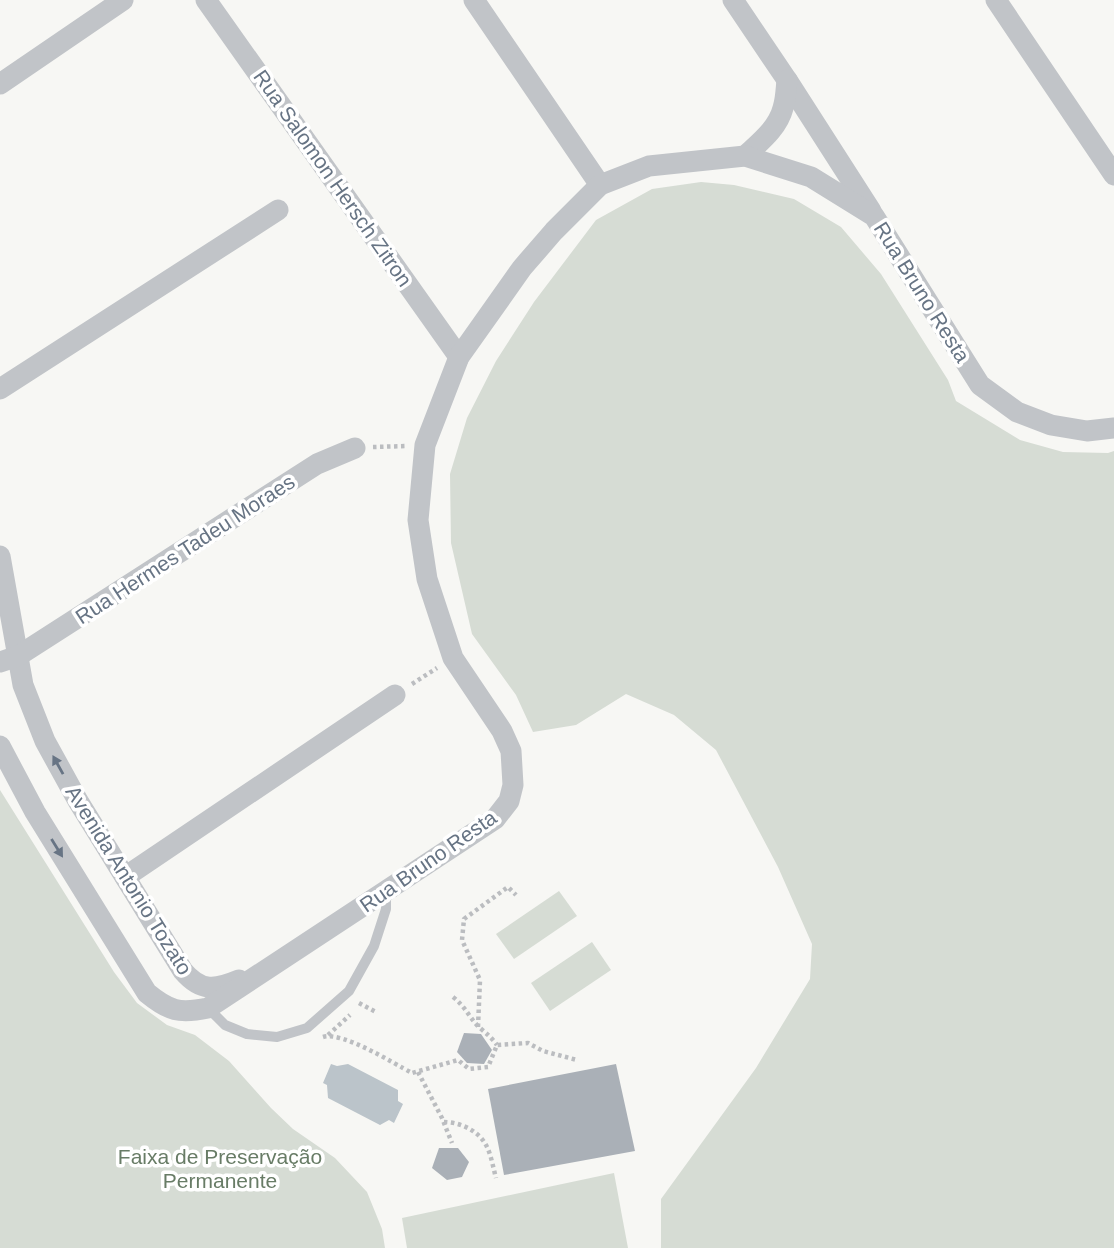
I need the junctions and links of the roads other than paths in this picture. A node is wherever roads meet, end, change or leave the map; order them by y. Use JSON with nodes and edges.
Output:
{"nodes":[{"id":1,"x":123,"y":0,"type":"edge"},
{"id":2,"x":206,"y":0,"type":"edge"},
{"id":3,"x":474,"y":0,"type":"edge"},
{"id":4,"x":733,"y":0,"type":"edge"},
{"id":5,"x":996,"y":0,"type":"edge"},
{"id":6,"x":787,"y":80,"type":"junction"},
{"id":7,"x":0,"y":83,"type":"edge"},
{"id":8,"x":745,"y":156,"type":"junction"},
{"id":9,"x":1114,"y":175,"type":"edge"},
{"id":10,"x":600,"y":185,"type":"junction"},
{"id":11,"x":278,"y":211,"type":"dead end"},
{"id":12,"x":874,"y":216,"type":"junction"},
{"id":13,"x":459,"y":357,"type":"junction"},
{"id":14,"x":0,"y":389,"type":"edge"},
{"id":15,"x":1114,"y":428,"type":"edge"},
{"id":16,"x":355,"y":449,"type":"road end"},
{"id":17,"x":0,"y":556,"type":"edge"},
{"id":18,"x":9,"y":659,"type":"edge"},
{"id":19,"x":395,"y":695,"type":"road end"},
{"id":20,"x":0,"y":746,"type":"edge"},
{"id":21,"x":125,"y":877,"type":"junction"},
{"id":22,"x":386,"y":892,"type":"junction"},
{"id":23,"x":269,"y":967,"type":"junction"},
{"id":24,"x":208,"y":1008,"type":"junction"}],
"edges":[{"from":1,"to":7,"type":"street"},
{"from":2,"to":13,"type":"street","name":"Rua Salomon Hersch Zitron"},
{"from":3,"to":10,"type":"street"},
{"from":4,"to":6,"type":"street"},
{"from":5,"to":9,"type":"street"},
{"from":6,"to":8,"type":"street"},
{"from":6,"to":12,"type":"street"},
{"from":8,"to":10,"type":"street","name":"Rua Bruno Resta"},
{"from":8,"to":12,"type":"street","name":"Rua Bruno Resta"},
{"from":10,"to":13,"type":"street","name":"Rua Bruno Resta"},
{"from":11,"to":14,"type":"street"},
{"from":12,"to":15,"type":"street","name":"Rua Bruno Resta"},
{"from":13,"to":22,"type":"street","name":"Rua Bruno Resta"},
{"from":16,"to":18,"type":"street","name":"Rua Hermes Tadeu Moraes"},
{"from":17,"to":18,"type":"street","name":"Avenida Antonio Tozato"},
{"from":21,"to":18,"type":"street","name":"Avenida Antonio Tozato","one_way":true},
{"from":19,"to":21,"type":"street"},
{"from":20,"to":24,"type":"street","name":"Avenida Antonio Tozato","one_way":true},
{"from":21,"to":23,"type":"street","name":"Avenida Antonio Tozato"},
{"from":22,"to":23,"type":"street","name":"Rua Bruno Resta"},
{"from":22,"to":24,"type":"lane"},
{"from":23,"to":24,"type":"street"}]}
